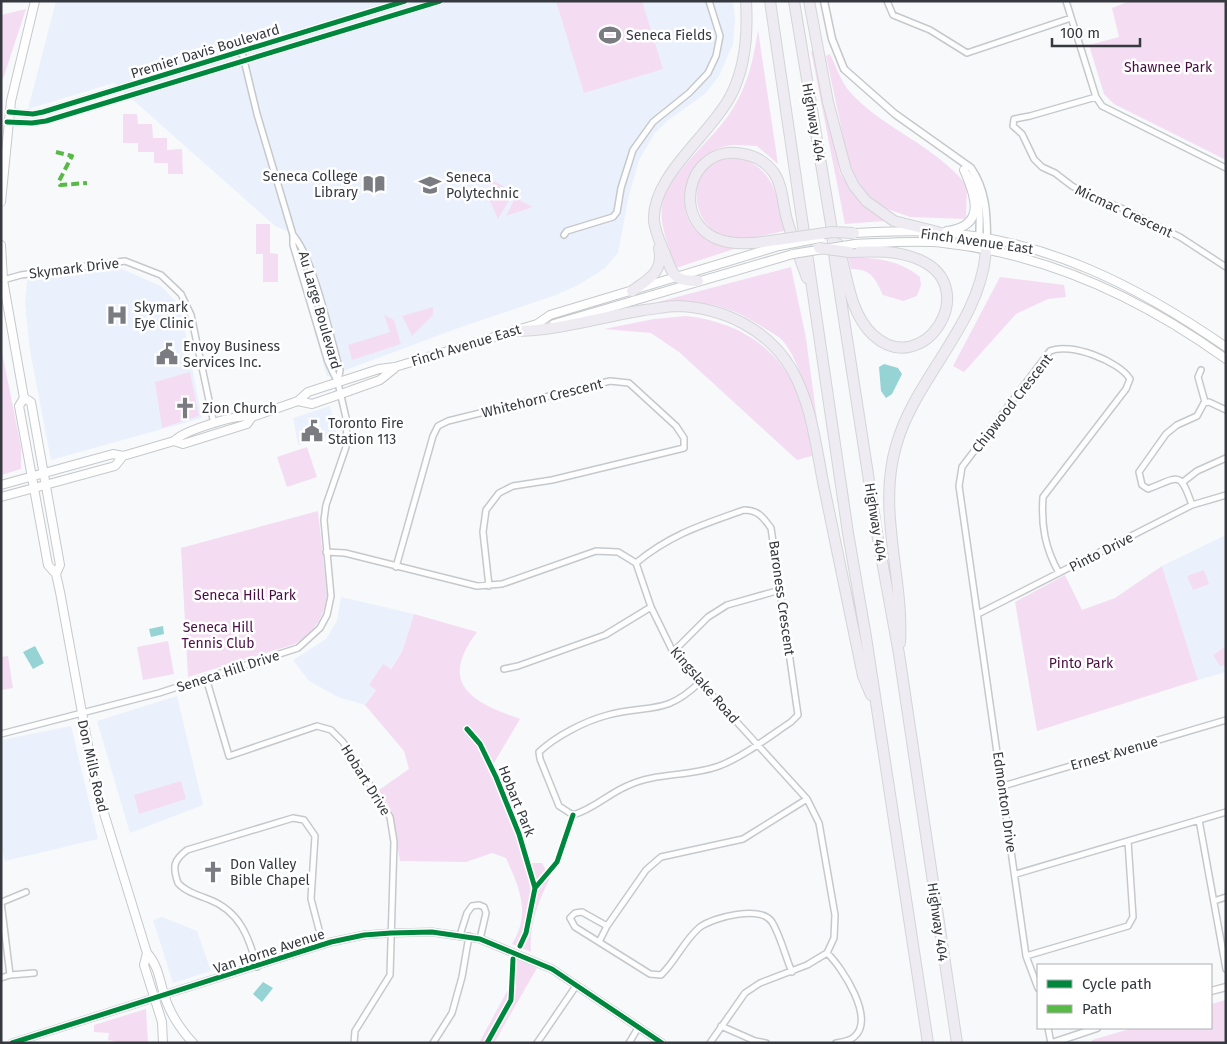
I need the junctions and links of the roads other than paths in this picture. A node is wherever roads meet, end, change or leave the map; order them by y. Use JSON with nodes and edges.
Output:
{"nodes":[{"id":1,"x":35,"y":1,"type":"edge"},
{"id":2,"x":405,"y":1,"type":"edge"},
{"id":3,"x":440,"y":1,"type":"edge"},
{"id":4,"x":709,"y":1,"type":"edge"},
{"id":5,"x":746,"y":1,"type":"edge"},
{"id":6,"x":770,"y":1,"type":"edge"},
{"id":7,"x":794,"y":1,"type":"edge"},
{"id":8,"x":809,"y":1,"type":"edge"},
{"id":9,"x":824,"y":1,"type":"edge"},
{"id":10,"x":887,"y":1,"type":"edge"},
{"id":11,"x":1066,"y":1,"type":"edge"},
{"id":12,"x":1071,"y":18,"type":"junction"},
{"id":13,"x":242,"y":52,"type":"junction"},
{"id":14,"x":243,"y":62,"type":"junction"},
{"id":15,"x":1096,"y":97,"type":"junction"},
{"id":16,"x":9,"y":112,"type":"junction"},
{"id":17,"x":7,"y":122,"type":"junction"},
{"id":18,"x":958,"y":159,"type":"junction"},
{"id":19,"x":1226,"y":168,"type":"edge"},
{"id":20,"x":964,"y":170,"type":"junction"},
{"id":21,"x":1,"y":202,"type":"edge"},
{"id":22,"x":831,"y":224,"type":"junction"},
{"id":23,"x":656,"y":232,"type":"junction"},
{"id":24,"x":938,"y":232,"type":"junction"},
{"id":25,"x":293,"y":235,"type":"junction"},
{"id":26,"x":564,"y":235,"type":"dead end"},
{"id":27,"x":983,"y":238,"type":"junction"},
{"id":28,"x":778,"y":243,"type":"junction"},
{"id":29,"x":853,"y":243,"type":"junction"},
{"id":30,"x":1,"y":245,"type":"edge"},
{"id":31,"x":819,"y":248,"type":"joint"},
{"id":32,"x":982,"y":250,"type":"junction"},
{"id":33,"x":1226,"y":267,"type":"edge"},
{"id":34,"x":676,"y":278,"type":"junction"},
{"id":35,"x":3,"y":280,"type":"junction"},
{"id":36,"x":698,"y":281,"type":"junction"},
{"id":37,"x":632,"y":291,"type":"junction"},
{"id":38,"x":815,"y":303,"type":"junction"},
{"id":39,"x":537,"y":324,"type":"junction"},
{"id":40,"x":514,"y":331,"type":"junction"},
{"id":41,"x":1226,"y":347,"type":"edge"},
{"id":42,"x":1226,"y":359,"type":"edge"},
{"id":43,"x":396,"y":367,"type":"junction"},
{"id":44,"x":1201,"y":370,"type":"dead end"},
{"id":45,"x":338,"y":383,"type":"junction"},
{"id":46,"x":341,"y":394,"type":"junction"},
{"id":47,"x":24,"y":398,"type":"junction"},
{"id":48,"x":298,"y":401,"type":"junction"},
{"id":49,"x":1205,"y":402,"type":"junction"},
{"id":50,"x":1226,"y":410,"type":"edge"},
{"id":51,"x":252,"y":417,"type":"junction"},
{"id":52,"x":214,"y":424,"type":"junction"},
{"id":53,"x":174,"y":442,"type":"junction"},
{"id":54,"x":123,"y":456,"type":"junction"},
{"id":55,"x":1226,"y":458,"type":"edge"},
{"id":56,"x":44,"y":473,"type":"junction"},
{"id":57,"x":33,"y":477,"type":"junction"},
{"id":58,"x":1183,"y":482,"type":"junction"},
{"id":59,"x":1,"y":485,"type":"edge"},
{"id":60,"x":46,"y":485,"type":"junction"},
{"id":61,"x":35,"y":488,"type":"junction"},
{"id":62,"x":1226,"y":494,"type":"edge"},
{"id":63,"x":1,"y":497,"type":"edge"},
{"id":64,"x":1192,"y":506,"type":"junction"},
{"id":65,"x":326,"y":552,"type":"junction"},
{"id":66,"x":636,"y":564,"type":"junction"},
{"id":67,"x":396,"y":567,"type":"junction"},
{"id":68,"x":1059,"y":572,"type":"junction"},
{"id":69,"x":56,"y":574,"type":"junction"},
{"id":70,"x":489,"y":586,"type":"junction"},
{"id":71,"x":780,"y":590,"type":"junction"},
{"id":72,"x":651,"y":607,"type":"junction"},
{"id":73,"x":978,"y":614,"type":"junction"},
{"id":74,"x":673,"y":652,"type":"junction"},
{"id":75,"x":899,"y":654,"type":"junction"},
{"id":76,"x":504,"y":669,"type":"dead end"},
{"id":77,"x":206,"y":678,"type":"junction"},
{"id":78,"x":700,"y":682,"type":"junction"},
{"id":79,"x":876,"y":705,"type":"junction"},
{"id":80,"x":80,"y":712,"type":"junction"},
{"id":81,"x":1226,"y":720,"type":"edge"},
{"id":82,"x":1,"y":734,"type":"edge"},
{"id":83,"x":757,"y":744,"type":"junction"},
{"id":84,"x":1003,"y":786,"type":"junction"},
{"id":85,"x":807,"y":799,"type":"junction"},
{"id":86,"x":1226,"y":812,"type":"edge"},
{"id":87,"x":1199,"y":820,"type":"junction"},
{"id":88,"x":1128,"y":841,"type":"junction"},
{"id":89,"x":1016,"y":874,"type":"junction"},
{"id":90,"x":26,"y":892,"type":"dead end"},
{"id":91,"x":1226,"y":897,"type":"edge"},
{"id":92,"x":1214,"y":901,"type":"junction"},
{"id":93,"x":2,"y":902,"type":"edge"},
{"id":94,"x":607,"y":926,"type":"junction"},
{"id":95,"x":391,"y":933,"type":"junction"},
{"id":96,"x":460,"y":935,"type":"junction"},
{"id":97,"x":469,"y":936,"type":"junction"},
{"id":98,"x":480,"y":939,"type":"junction"},
{"id":99,"x":599,"y":942,"type":"junction"},
{"id":100,"x":323,"y":945,"type":"junction"},
{"id":101,"x":147,"y":953,"type":"junction"},
{"id":102,"x":827,"y":953,"type":"junction"},
{"id":103,"x":1026,"y":956,"type":"junction"},
{"id":104,"x":257,"y":968,"type":"junction"},
{"id":105,"x":1226,"y":969,"type":"edge"},
{"id":106,"x":792,"y":972,"type":"junction"},
{"id":107,"x":34,"y":973,"type":"dead end"},
{"id":108,"x":10,"y":975,"type":"junction"},
{"id":109,"x":1,"y":978,"type":"edge"},
{"id":110,"x":1037,"y":985,"type":"edge"},
{"id":111,"x":576,"y":986,"type":"junction"},
{"id":112,"x":1226,"y":987,"type":"edge"},
{"id":113,"x":1212,"y":991,"type":"edge"},
{"id":114,"x":164,"y":994,"type":"junction"},
{"id":115,"x":155,"y":998,"type":"junction"},
{"id":116,"x":721,"y":1026,"type":"junction"},
{"id":117,"x":638,"y":1028,"type":"junction"},
{"id":118,"x":1048,"y":1029,"type":"edge"},
{"id":119,"x":1094,"y":1029,"type":"edge"},
{"id":120,"x":12,"y":1043,"type":"edge"},
{"id":121,"x":163,"y":1043,"type":"edge"},
{"id":122,"x":193,"y":1043,"type":"edge"},
{"id":123,"x":354,"y":1043,"type":"edge"},
{"id":124,"x":433,"y":1043,"type":"edge"},
{"id":125,"x":537,"y":1043,"type":"edge"},
{"id":126,"x":629,"y":1043,"type":"edge"},
{"id":127,"x":662,"y":1043,"type":"edge"},
{"id":128,"x":710,"y":1043,"type":"edge"},
{"id":129,"x":766,"y":1043,"type":"edge"},
{"id":130,"x":836,"y":1043,"type":"edge"},
{"id":131,"x":928,"y":1043,"type":"edge"},
{"id":132,"x":957,"y":1043,"type":"edge"},
{"id":133,"x":1051,"y":1043,"type":"edge"}],
"edges":[{"from":1,"to":16,"type":"main road"},
{"from":2,"to":13,"type":"street","name":"Premier Davis Boulevard"},
{"from":3,"to":14,"type":"street","name":"Premier Davis Boulevard"},
{"from":4,"to":26,"type":"street"},
{"from":5,"to":23,"type":"highway"},
{"from":6,"to":38,"type":"highway","name":"Highway 404"},
{"from":7,"to":22,"type":"highway","name":"Highway 404"},
{"from":8,"to":24,"type":"highway"},
{"from":9,"to":18,"type":"street"},
{"from":10,"to":12,"type":"street"},
{"from":11,"to":12,"type":"street"},
{"from":12,"to":15,"type":"street"},
{"from":13,"to":14,"type":"street","name":"Au Large Boulevard"},
{"from":13,"to":16,"type":"street","name":"Premier Davis Boulevard"},
{"from":14,"to":17,"type":"street","name":"Premier Davis Boulevard"},
{"from":14,"to":25,"type":"street","name":"Au Large Boulevard"},
{"from":15,"to":19,"type":"street"},
{"from":15,"to":33,"type":"street","name":"Micmac Crescent"},
{"from":16,"to":17,"type":"main road"},
{"from":17,"to":21,"type":"main road"},
{"from":18,"to":20,"type":"street"},
{"from":18,"to":27,"type":"street"},
{"from":20,"to":24,"type":"main road"},
{"from":20,"to":27,"type":"street"},
{"from":22,"to":29,"type":"highway"},
{"from":22,"to":75,"type":"highway","name":"Highway 404"},
{"from":23,"to":34,"type":"highway"},
{"from":23,"to":37,"type":"highway"},
{"from":24,"to":27,"type":"main road","name":"Finch Avenue East"},
{"from":24,"to":29,"type":"main road","name":"Finch Avenue East"},
{"from":25,"to":45,"type":"street","name":"Au Large Boulevard"},
{"from":25,"to":45,"type":"street","name":"Au Large Boulevard"},
{"from":27,"to":32,"type":"main road"},
{"from":27,"to":41,"type":"main road","name":"Finch Avenue East"},
{"from":28,"to":29,"type":"highway","bridge":true},
{"from":28,"to":34,"type":"main road","name":"Finch Avenue East"},
{"from":28,"to":38,"type":"highway"},
{"from":29,"to":31,"type":"highway","bridge":true},
{"from":29,"to":32,"type":"main road","name":"Finch Avenue East"},
{"from":30,"to":35,"type":"main road","name":"Don Mills Road"},
{"from":31,"to":36,"type":"main road","name":"Finch Avenue East","bridge":true},
{"from":32,"to":42,"type":"main road","name":"Finch Avenue East"},
{"from":32,"to":75,"type":"highway"},
{"from":34,"to":36,"type":"highway"},
{"from":34,"to":37,"type":"main road","name":"Finch Avenue East"},
{"from":35,"to":47,"type":"main road","name":"Don Mills Road"},
{"from":35,"to":52,"type":"street","name":"Skymark Drive"},
{"from":36,"to":39,"type":"main road","name":"Finch Avenue East"},
{"from":37,"to":39,"type":"main road","name":"Finch Avenue East"},
{"from":38,"to":79,"type":"highway","name":"Highway 404"},
{"from":39,"to":40,"type":"main road","name":"Finch Avenue East"},
{"from":40,"to":43,"type":"main road","name":"Finch Avenue East"},
{"from":40,"to":79,"type":"highway"},
{"from":43,"to":45,"type":"main road","name":"Finch Avenue East"},
{"from":43,"to":46,"type":"main road","name":"Finch Avenue East"},
{"from":44,"to":49,"type":"street"},
{"from":45,"to":46,"type":"street","name":"Seneca Hill Drive"},
{"from":45,"to":48,"type":"main road","name":"Finch Avenue East"},
{"from":46,"to":48,"type":"main road","name":"Finch Avenue East"},
{"from":46,"to":65,"type":"street","name":"Seneca Hill Drive"},
{"from":47,"to":56,"type":"main road","name":"Don Mills Road"},
{"from":47,"to":57,"type":"main road","name":"Don Mills Road"},
{"from":48,"to":51,"type":"main road","name":"Finch Avenue East"},
{"from":49,"to":50,"type":"street"},
{"from":49,"to":58,"type":"street"},
{"from":51,"to":52,"type":"main road","name":"Finch Avenue East"},
{"from":51,"to":53,"type":"main road","name":"Finch Avenue East"},
{"from":52,"to":53,"type":"main road","name":"Finch Avenue East"},
{"from":53,"to":54,"type":"main road","name":"Finch Avenue East"},
{"from":54,"to":56,"type":"main road","name":"Finch Avenue East"},
{"from":54,"to":60,"type":"main road","name":"Finch Avenue East"},
{"from":55,"to":58,"type":"street"},
{"from":56,"to":57,"type":"main road","name":"Finch Avenue East"},
{"from":56,"to":60,"type":"main road","name":"Don Mills Road"},
{"from":57,"to":59,"type":"main road","name":"Finch Avenue East"},
{"from":57,"to":61,"type":"main road","name":"Don Mills Road"},
{"from":58,"to":64,"type":"street"},
{"from":60,"to":61,"type":"main road","name":"Finch Avenue East"},
{"from":60,"to":69,"type":"main road","name":"Don Mills Road"},
{"from":61,"to":63,"type":"main road","name":"Finch Avenue East"},
{"from":61,"to":69,"type":"main road","name":"Don Mills Road"},
{"from":62,"to":64,"type":"street","name":"Pinto Drive"},
{"from":64,"to":68,"type":"street","name":"Pinto Drive"},
{"from":65,"to":67,"type":"street"},
{"from":65,"to":77,"type":"street","name":"Seneca Hill Drive"},
{"from":66,"to":70,"type":"street"},
{"from":66,"to":71,"type":"street","name":"Baroness Crescent"},
{"from":66,"to":72,"type":"street","name":"Kingslake Road"},
{"from":67,"to":70,"type":"street"},
{"from":67,"to":70,"type":"street","name":"Whitehorn Crescent"},
{"from":68,"to":73,"type":"street","name":"Pinto Drive"},
{"from":68,"to":73,"type":"street","name":"Chipwood Crescent"},
{"from":69,"to":80,"type":"main road","name":"Don Mills Road"},
{"from":71,"to":74,"type":"street"},
{"from":71,"to":83,"type":"street","name":"Baroness Crescent"},
{"from":72,"to":74,"type":"street","name":"Kingslake Road"},
{"from":72,"to":76,"type":"street"},
{"from":73,"to":84,"type":"street","name":"Edmonton Drive"},
{"from":74,"to":78,"type":"street","name":"Kingslake Road"},
{"from":75,"to":132,"type":"highway","name":"Highway 404"},
{"from":77,"to":80,"type":"street","name":"Seneca Hill Drive"},
{"from":77,"to":95,"type":"street","name":"Hobart Drive"},
{"from":78,"to":83,"type":"street","name":"Kingslake Road"},
{"from":78,"to":83,"type":"street"},
{"from":79,"to":131,"type":"highway","name":"Highway 404"},
{"from":80,"to":82,"type":"street","name":"Seneca Hill Drive"},
{"from":80,"to":101,"type":"main road","name":"Don Mills Road"},
{"from":81,"to":84,"type":"street","name":"Ernest Avenue"},
{"from":83,"to":85,"type":"street","name":"Kingslake Road"},
{"from":84,"to":89,"type":"street","name":"Edmonton Drive"},
{"from":85,"to":94,"type":"street"},
{"from":85,"to":102,"type":"street","name":"Kingslake Road"},
{"from":86,"to":87,"type":"street"},
{"from":87,"to":88,"type":"street"},
{"from":87,"to":92,"type":"street"},
{"from":88,"to":89,"type":"street"},
{"from":88,"to":103,"type":"street"},
{"from":89,"to":103,"type":"street","name":"Edmonton Drive"},
{"from":90,"to":93,"type":"street"},
{"from":91,"to":92,"type":"street"},
{"from":92,"to":105,"type":"street"},
{"from":93,"to":108,"type":"street"},
{"from":94,"to":99,"type":"street"},
{"from":94,"to":99,"type":"street"},
{"from":95,"to":96,"type":"street","name":"Van Horne Avenue"},
{"from":95,"to":100,"type":"street","name":"Van Horne Avenue"},
{"from":95,"to":123,"type":"street","name":"Hobart Drive"},
{"from":96,"to":97,"type":"street","name":"Van Horne Avenue"},
{"from":96,"to":98,"type":"street"},
{"from":97,"to":98,"type":"street","name":"Van Horne Avenue"},
{"from":97,"to":124,"type":"street"},
{"from":98,"to":111,"type":"street","name":"Van Horne Avenue"},
{"from":99,"to":106,"type":"street"},
{"from":100,"to":104,"type":"street","name":"Van Horne Avenue"},
{"from":100,"to":104,"type":"street"},
{"from":101,"to":114,"type":"main road","name":"Don Mills Road"},
{"from":101,"to":115,"type":"main road","name":"Don Mills Road"},
{"from":102,"to":106,"type":"street"},
{"from":102,"to":130,"type":"street"},
{"from":103,"to":110,"type":"street","name":"Edmonton Drive"},
{"from":104,"to":114,"type":"street","name":"Van Horne Avenue"},
{"from":106,"to":116,"type":"street"},
{"from":107,"to":108,"type":"street"},
{"from":108,"to":109,"type":"street"},
{"from":111,"to":117,"type":"street","name":"Van Horne Avenue"},
{"from":111,"to":125,"type":"street"},
{"from":112,"to":113,"type":"street"},
{"from":114,"to":115,"type":"street","name":"Van Horne Avenue"},
{"from":114,"to":122,"type":"main road","name":"Don Mills Road"},
{"from":115,"to":120,"type":"street","name":"Van Horne Avenue"},
{"from":115,"to":121,"type":"main road","name":"Don Mills Road"},
{"from":116,"to":128,"type":"street"},
{"from":116,"to":129,"type":"street"},
{"from":117,"to":126,"type":"street"},
{"from":117,"to":127,"type":"street","name":"Van Horne Avenue"},
{"from":118,"to":133,"type":"street"},
{"from":119,"to":133,"type":"street"}]}
